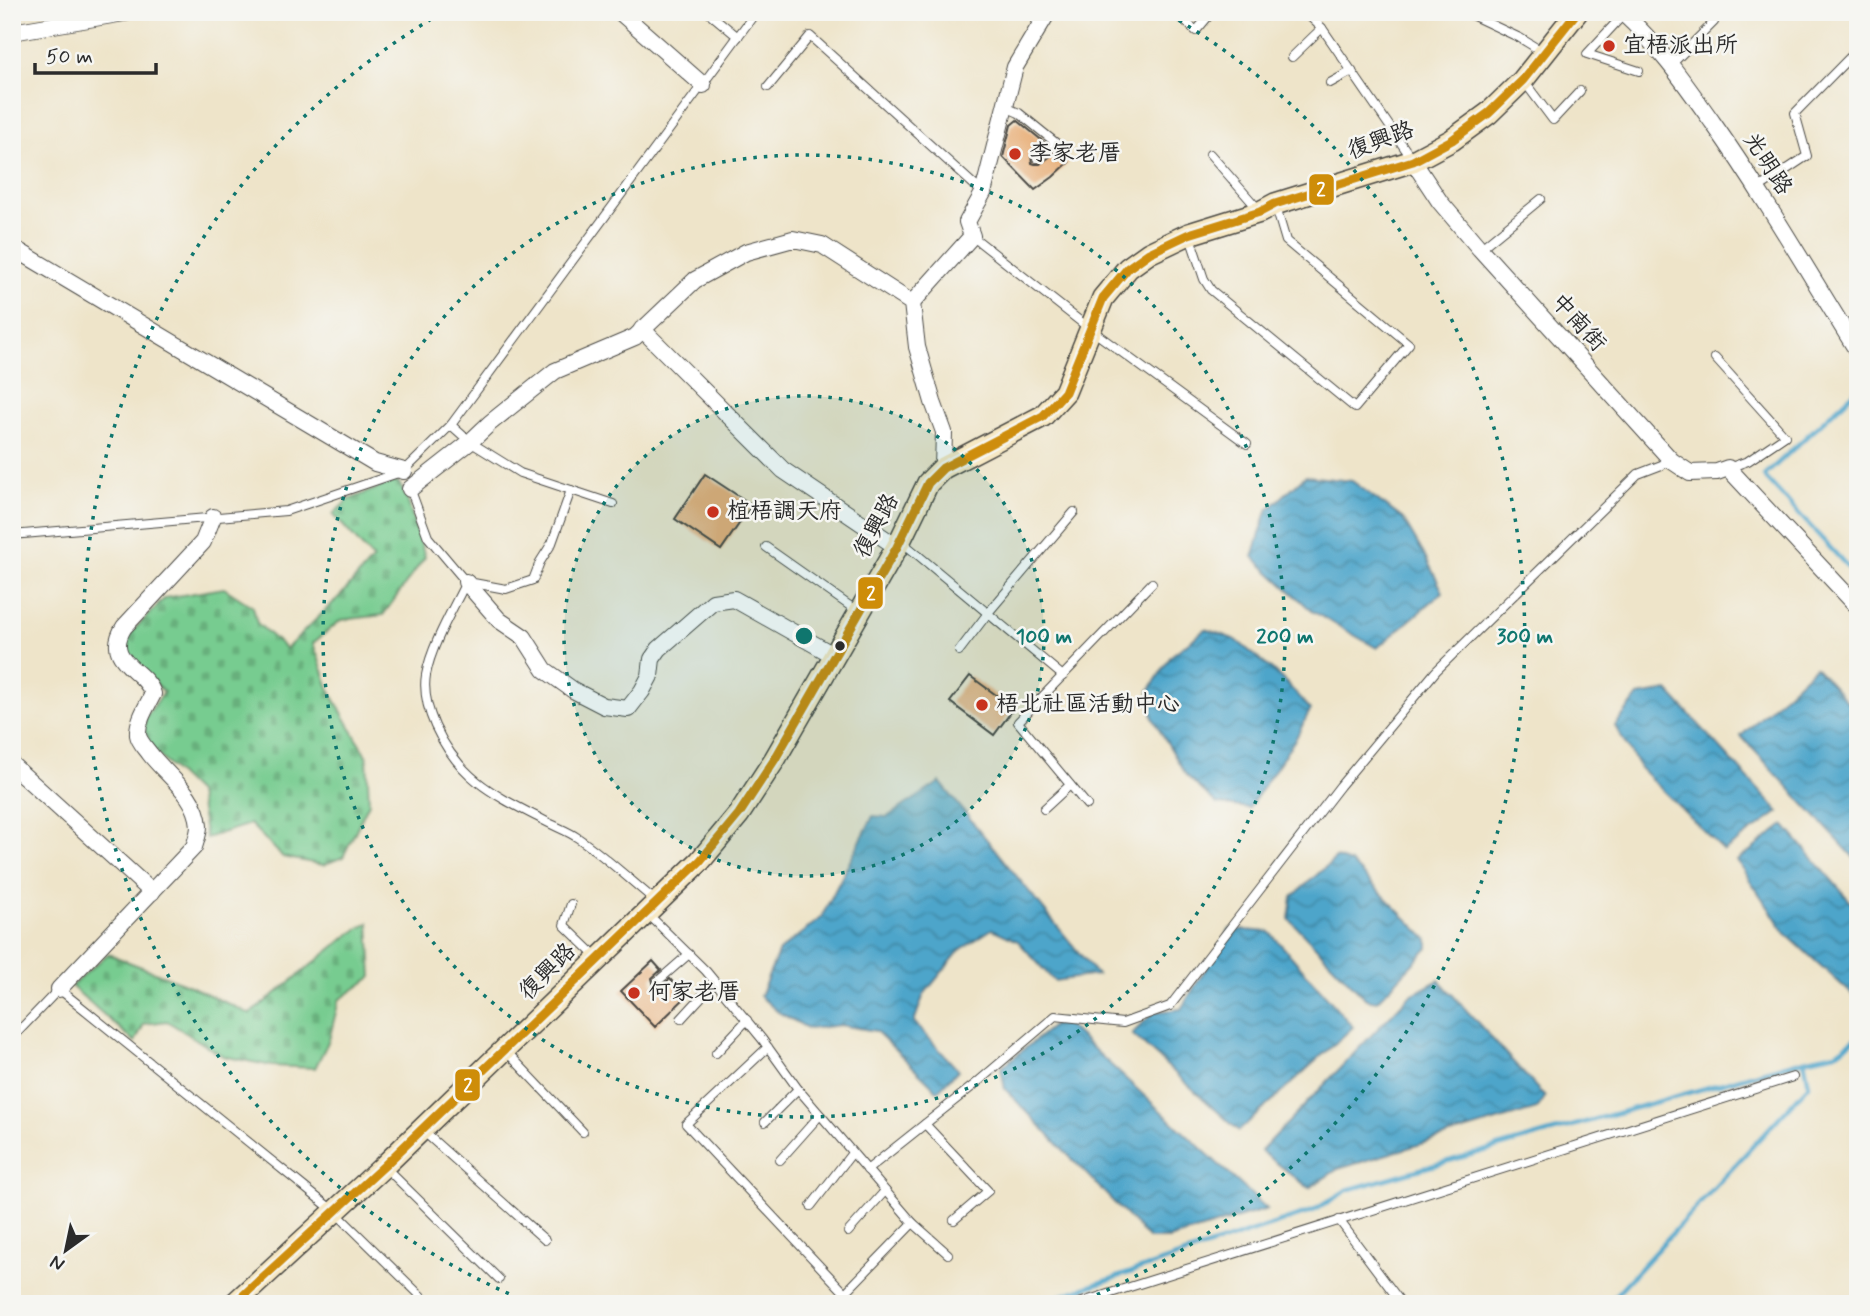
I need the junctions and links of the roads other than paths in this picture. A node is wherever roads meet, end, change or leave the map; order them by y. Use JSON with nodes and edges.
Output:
{"nodes":[{"id":1,"x":130,"y":12,"type":"edge"},
{"id":2,"x":620,"y":12,"type":"edge"},
{"id":3,"x":708,"y":12,"type":"edge"},
{"id":4,"x":756,"y":12,"type":"edge"},
{"id":5,"x":1048,"y":12,"type":"edge"},
{"id":6,"x":1175,"y":12,"type":"edge"},
{"id":7,"x":1212,"y":12,"type":"edge"},
{"id":8,"x":1305,"y":12,"type":"edge"},
{"id":9,"x":1465,"y":12,"type":"edge"},
{"id":10,"x":1577,"y":12,"type":"edge"},
{"id":11,"x":1715,"y":12,"type":"edge"},
{"id":12,"x":1623,"y":13,"type":"edge"},
{"id":13,"x":1322,"y":28,"type":"junction"},
{"id":14,"x":12,"y":32,"type":"edge"},
{"id":15,"x":738,"y":37,"type":"junction"},
{"id":16,"x":1858,"y":49,"type":"edge"},
{"id":17,"x":1545,"y":53,"type":"junction"},
{"id":18,"x":1292,"y":57,"type":"dead end"},
{"id":19,"x":1672,"y":64,"type":"junction"},
{"id":20,"x":1352,"y":71,"type":"junction"},
{"id":21,"x":1639,"y":71,"type":"dead end"},
{"id":22,"x":1523,"y":80,"type":"junction"},
{"id":23,"x":1330,"y":83,"type":"dead end"},
{"id":24,"x":703,"y":85,"type":"junction"},
{"id":25,"x":768,"y":87,"type":"dead end"},
{"id":26,"x":1580,"y":91,"type":"dead end"},
{"id":27,"x":1005,"y":107,"type":"junction"},
{"id":28,"x":1210,"y":154,"type":"dead end"},
{"id":29,"x":1037,"y":158,"type":"dead end"},
{"id":30,"x":1413,"y":161,"type":"junction"},
{"id":31,"x":1757,"y":190,"type":"junction"},
{"id":32,"x":983,"y":193,"type":"junction"},
{"id":33,"x":1541,"y":199,"type":"dead end"},
{"id":34,"x":1268,"y":208,"type":"junction"},
{"id":35,"x":1189,"y":234,"type":"junction"},
{"id":36,"x":972,"y":236,"type":"junction"},
{"id":37,"x":12,"y":247,"type":"edge"},
{"id":38,"x":1480,"y":249,"type":"junction"},
{"id":39,"x":912,"y":303,"type":"junction"},
{"id":40,"x":1090,"y":329,"type":"junction"},
{"id":41,"x":642,"y":330,"type":"junction"},
{"id":42,"x":1858,"y":352,"type":"edge"},
{"id":43,"x":1715,"y":358,"type":"dead end"},
{"id":44,"x":452,"y":425,"type":"junction"},
{"id":45,"x":470,"y":442,"type":"junction"},
{"id":46,"x":1247,"y":444,"type":"dead end"},
{"id":47,"x":1672,"y":461,"type":"junction"},
{"id":48,"x":943,"y":468,"type":"junction"},
{"id":49,"x":1728,"y":468,"type":"junction"},
{"id":50,"x":404,"y":471,"type":"junction"},
{"id":51,"x":410,"y":489,"type":"junction"},
{"id":52,"x":571,"y":490,"type":"junction"},
{"id":53,"x":614,"y":504,"type":"dead end"},
{"id":54,"x":1074,"y":512,"type":"dead end"},
{"id":55,"x":213,"y":517,"type":"junction"},
{"id":56,"x":12,"y":535,"type":"edge"},
{"id":57,"x":898,"y":543,"type":"junction"},
{"id":58,"x":766,"y":547,"type":"dead end"},
{"id":59,"x":466,"y":582,"type":"junction"},
{"id":60,"x":1152,"y":583,"type":"dead end"},
{"id":61,"x":1858,"y":607,"type":"edge"},
{"id":62,"x":860,"y":612,"type":"junction"},
{"id":63,"x":988,"y":613,"type":"junction"},
{"id":64,"x":959,"y":650,"type":"dead end"},
{"id":65,"x":835,"y":656,"type":"junction"},
{"id":66,"x":1063,"y":676,"type":"junction"},
{"id":67,"x":12,"y":765,"type":"edge"},
{"id":68,"x":1070,"y":785,"type":"junction"},
{"id":69,"x":1087,"y":805,"type":"dead end"},
{"id":70,"x":1044,"y":809,"type":"dead end"},
{"id":71,"x":152,"y":892,"type":"junction"},
{"id":72,"x":571,"y":904,"type":"dead end"},
{"id":73,"x":651,"y":907,"type":"junction"},
{"id":74,"x":689,"y":954,"type":"junction"},
{"id":75,"x":599,"y":959,"type":"junction"},
{"id":76,"x":658,"y":981,"type":"dead end"},
{"id":77,"x":715,"y":982,"type":"junction"},
{"id":78,"x":59,"y":989,"type":"junction"},
{"id":79,"x":681,"y":1018,"type":"dead end"},
{"id":80,"x":747,"y":1020,"type":"junction"},
{"id":81,"x":12,"y":1038,"type":"edge"},
{"id":82,"x":768,"y":1047,"type":"junction"},
{"id":83,"x":505,"y":1051,"type":"junction"},
{"id":84,"x":716,"y":1053,"type":"dead end"},
{"id":85,"x":1793,"y":1077,"type":"dead end"},
{"id":86,"x":798,"y":1089,"type":"junction"},
{"id":87,"x":820,"y":1115,"type":"junction"},
{"id":88,"x":765,"y":1122,"type":"dead end"},
{"id":89,"x":925,"y":1124,"type":"junction"},
{"id":90,"x":421,"y":1129,"type":"junction"},
{"id":91,"x":583,"y":1132,"type":"dead end"},
{"id":92,"x":852,"y":1153,"type":"junction"},
{"id":93,"x":780,"y":1160,"type":"dead end"},
{"id":94,"x":384,"y":1166,"type":"junction"},
{"id":95,"x":867,"y":1170,"type":"junction"},
{"id":96,"x":885,"y":1191,"type":"junction"},
{"id":97,"x":811,"y":1206,"type":"dead end"},
{"id":98,"x":335,"y":1212,"type":"junction"},
{"id":99,"x":954,"y":1220,"type":"dead end"},
{"id":100,"x":1339,"y":1220,"type":"junction"},
{"id":101,"x":913,"y":1223,"type":"junction"},
{"id":102,"x":848,"y":1232,"type":"dead end"},
{"id":103,"x":545,"y":1240,"type":"dead end"},
{"id":104,"x":948,"y":1254,"type":"dead end"},
{"id":105,"x":499,"y":1279,"type":"dead end"},
{"id":106,"x":234,"y":1304,"type":"edge"},
{"id":107,"x":429,"y":1304,"type":"edge"},
{"id":108,"x":1076,"y":1304,"type":"edge"},
{"id":109,"x":1402,"y":1304,"type":"edge"}],
"edges":[{"from":1,"to":14,"type":"street"},
{"from":2,"to":24,"type":"street"},
{"from":3,"to":15,"type":"lane"},
{"from":4,"to":15,"type":"lane"},
{"from":5,"to":27,"type":"street"},
{"from":6,"to":7,"type":"lane"},
{"from":8,"to":13,"type":"lane","name":"中南街"},
{"from":9,"to":17,"type":"lane"},
{"from":10,"to":17,"type":"street","name":"復興路"},
{"from":11,"to":19,"type":"lane"},
{"from":12,"to":19,"type":"street","name":"光明路"},
{"from":12,"to":21,"type":"lane"},
{"from":13,"to":18,"type":"lane"},
{"from":13,"to":20,"type":"lane","name":"中南街"},
{"from":15,"to":24,"type":"lane"},
{"from":16,"to":31,"type":"lane"},
{"from":17,"to":22,"type":"street","name":"復興路"},
{"from":19,"to":31,"type":"street","name":"光明路"},
{"from":20,"to":23,"type":"lane"},
{"from":20,"to":30,"type":"lane","name":"中南街"},
{"from":22,"to":26,"type":"lane"},
{"from":22,"to":30,"type":"street","name":"復興路"},
{"from":24,"to":44,"type":"lane"},
{"from":25,"to":32,"type":"lane"},
{"from":27,"to":29,"type":"lane"},
{"from":27,"to":32,"type":"street"},
{"from":28,"to":34,"type":"lane"},
{"from":30,"to":34,"type":"street","name":"復興路"},
{"from":30,"to":38,"type":"street","name":"中南街"},
{"from":31,"to":42,"type":"street","name":"光明路"},
{"from":32,"to":36,"type":"street"},
{"from":33,"to":38,"type":"lane"},
{"from":34,"to":35,"type":"street","name":"復興路"},
{"from":34,"to":35,"type":"lane"},
{"from":35,"to":40,"type":"street","name":"復興路"},
{"from":36,"to":39,"type":"street"},
{"from":36,"to":40,"type":"lane"},
{"from":37,"to":50,"type":"street"},
{"from":38,"to":47,"type":"street","name":"中南街"},
{"from":39,"to":41,"type":"street"},
{"from":39,"to":48,"type":"street"},
{"from":40,"to":46,"type":"lane"},
{"from":40,"to":48,"type":"street","name":"復興路"},
{"from":41,"to":45,"type":"street"},
{"from":41,"to":57,"type":"street"},
{"from":43,"to":49,"type":"lane"},
{"from":44,"to":45,"type":"lane"},
{"from":44,"to":50,"type":"lane"},
{"from":45,"to":51,"type":"street"},
{"from":45,"to":52,"type":"lane"},
{"from":47,"to":49,"type":"street","name":"中南街"},
{"from":47,"to":89,"type":"lane"},
{"from":48,"to":57,"type":"street","name":"復興路"},
{"from":49,"to":61,"type":"street"},
{"from":50,"to":51,"type":"lane"},
{"from":50,"to":55,"type":"lane"},
{"from":51,"to":59,"type":"lane"},
{"from":52,"to":53,"type":"lane"},
{"from":52,"to":59,"type":"lane"},
{"from":54,"to":63,"type":"lane"},
{"from":55,"to":56,"type":"lane"},
{"from":55,"to":71,"type":"street"},
{"from":57,"to":62,"type":"street","name":"復興路"},
{"from":57,"to":63,"type":"lane"},
{"from":58,"to":62,"type":"lane"},
{"from":59,"to":65,"type":"street"},
{"from":59,"to":73,"type":"lane"},
{"from":60,"to":66,"type":"lane"},
{"from":62,"to":65,"type":"street","name":"復興路"},
{"from":63,"to":64,"type":"lane"},
{"from":63,"to":66,"type":"lane"},
{"from":65,"to":73,"type":"street","name":"復興路"},
{"from":66,"to":68,"type":"lane"},
{"from":67,"to":71,"type":"street"},
{"from":68,"to":69,"type":"lane"},
{"from":68,"to":70,"type":"lane"},
{"from":71,"to":78,"type":"street"},
{"from":72,"to":75,"type":"lane"},
{"from":73,"to":74,"type":"lane"},
{"from":73,"to":75,"type":"street","name":"復興路"},
{"from":74,"to":76,"type":"lane"},
{"from":74,"to":77,"type":"lane"},
{"from":75,"to":83,"type":"street","name":"復興路"},
{"from":77,"to":79,"type":"lane"},
{"from":77,"to":80,"type":"lane"},
{"from":78,"to":81,"type":"lane"},
{"from":78,"to":98,"type":"lane"},
{"from":80,"to":82,"type":"lane"},
{"from":80,"to":84,"type":"lane"},
{"from":82,"to":86,"type":"lane"},
{"from":82,"to":101,"type":"lane"},
{"from":83,"to":90,"type":"street","name":"復興路"},
{"from":83,"to":91,"type":"lane"},
{"from":85,"to":100,"type":"lane"},
{"from":86,"to":87,"type":"lane"},
{"from":86,"to":88,"type":"lane"},
{"from":87,"to":92,"type":"lane"},
{"from":87,"to":93,"type":"lane"},
{"from":89,"to":95,"type":"lane"},
{"from":89,"to":99,"type":"lane"},
{"from":90,"to":94,"type":"street","name":"復興路"},
{"from":90,"to":103,"type":"lane"},
{"from":92,"to":95,"type":"lane"},
{"from":92,"to":97,"type":"lane"},
{"from":94,"to":98,"type":"street","name":"復興路"},
{"from":94,"to":105,"type":"lane"},
{"from":95,"to":96,"type":"lane"},
{"from":96,"to":101,"type":"lane"},
{"from":96,"to":102,"type":"lane"},
{"from":98,"to":106,"type":"street","name":"復興路"},
{"from":98,"to":107,"type":"lane"},
{"from":100,"to":108,"type":"lane"},
{"from":100,"to":109,"type":"lane"},
{"from":101,"to":104,"type":"lane"}]}
